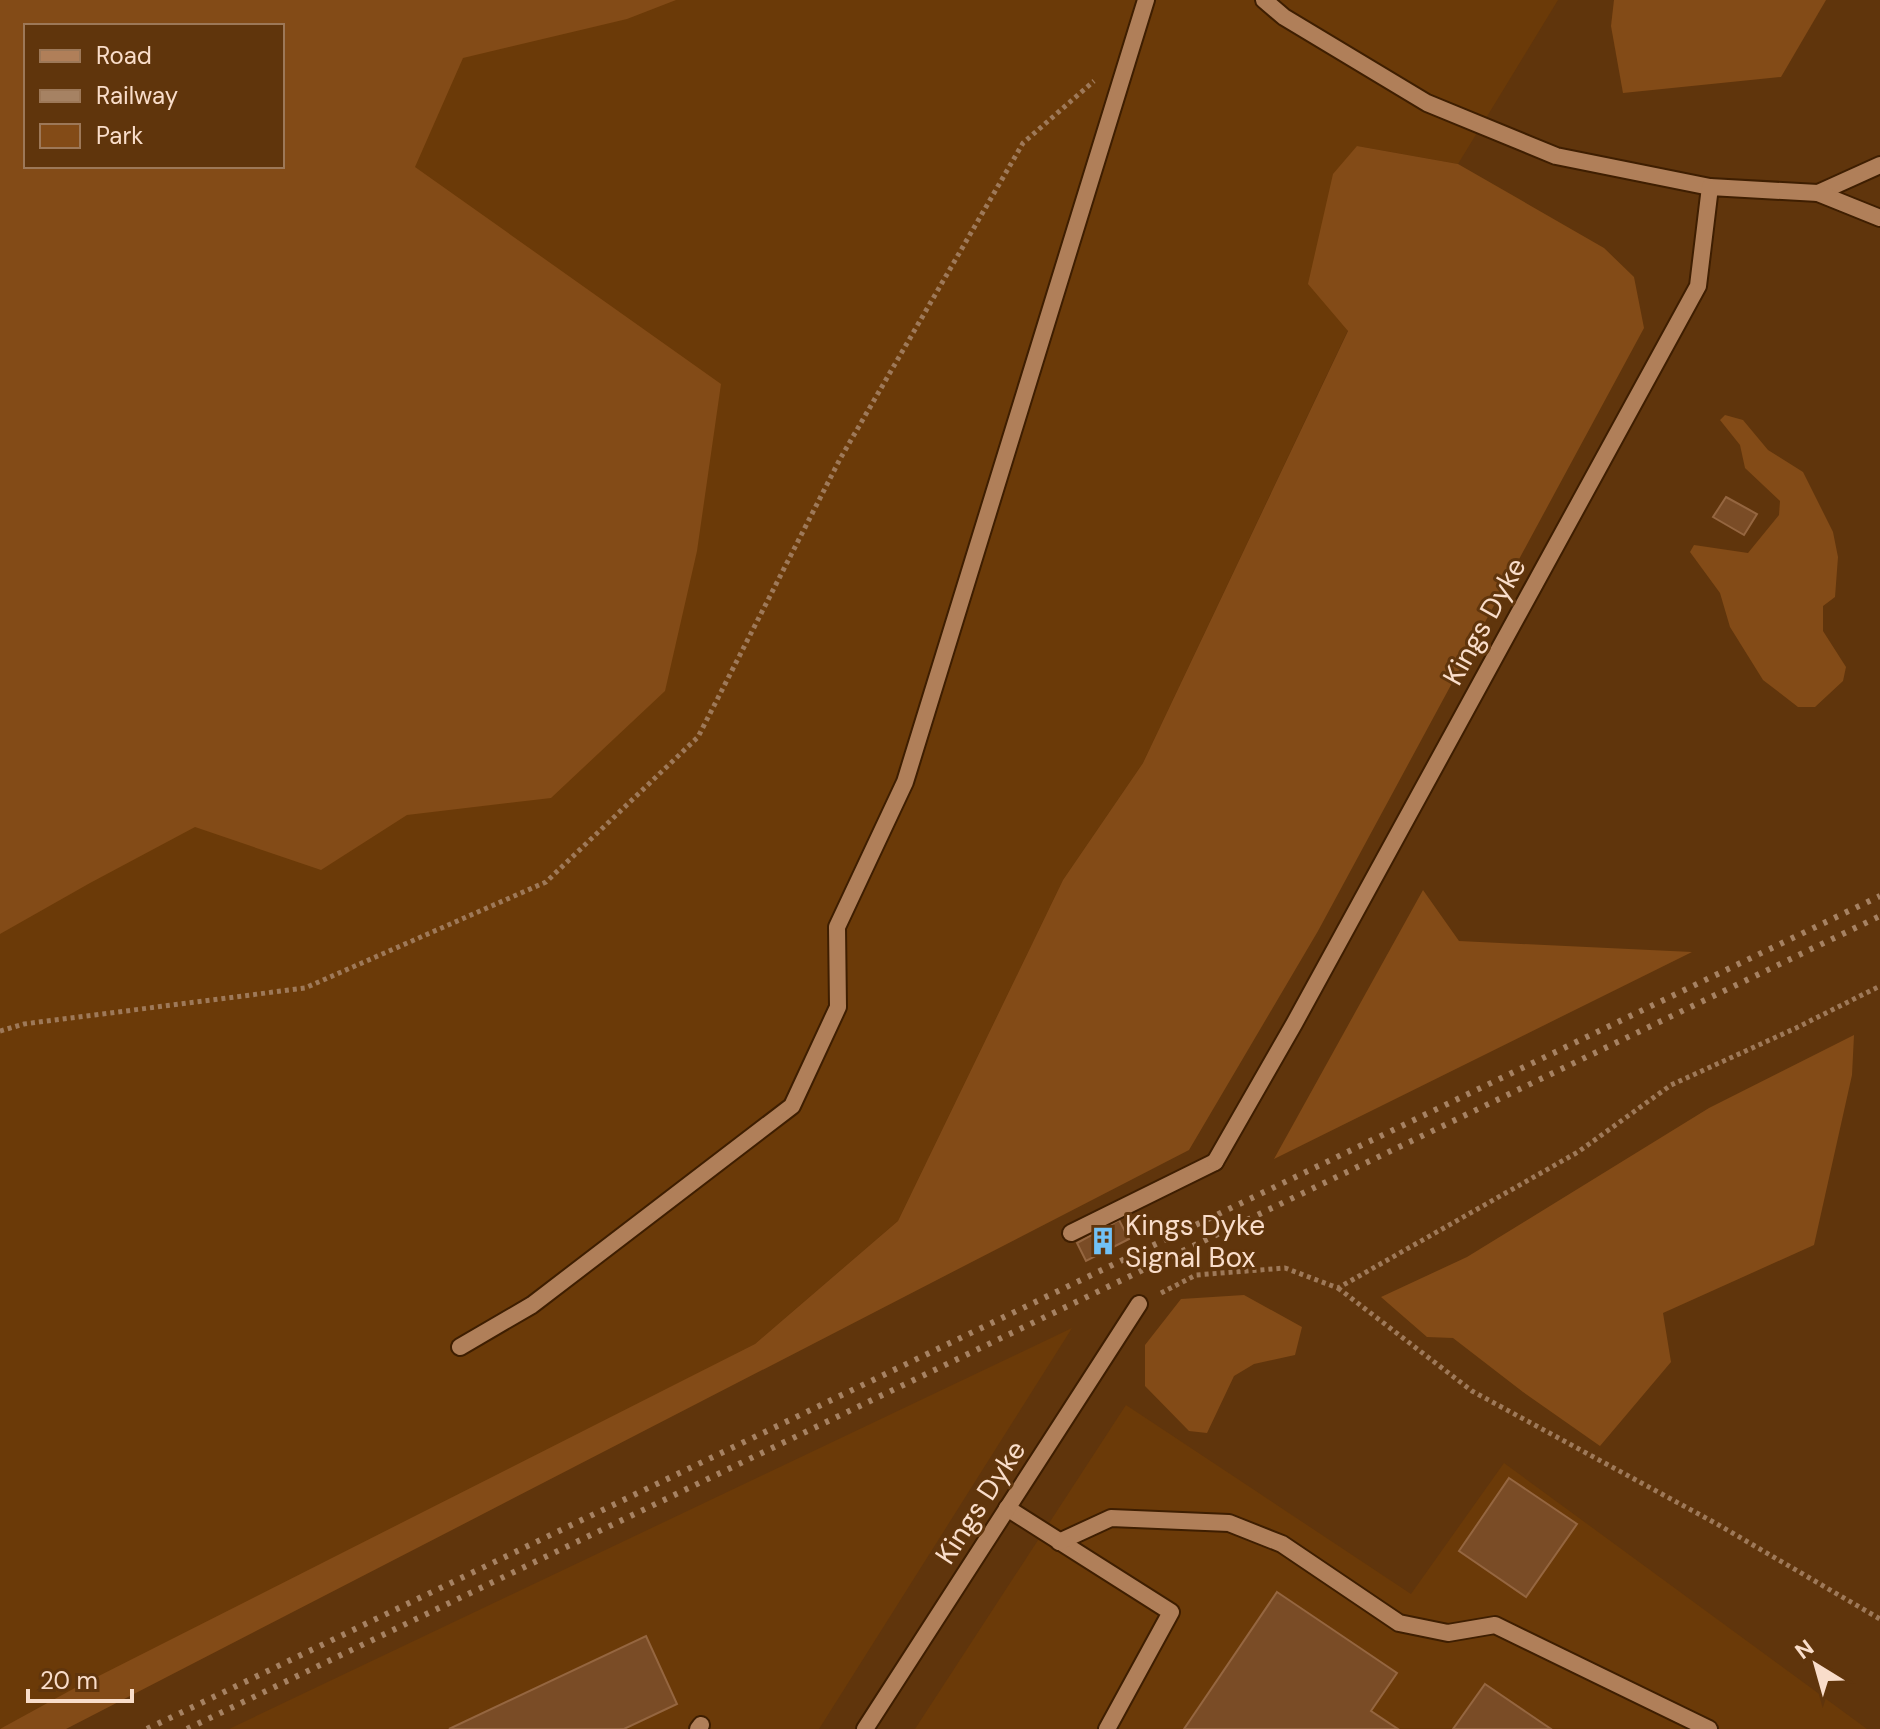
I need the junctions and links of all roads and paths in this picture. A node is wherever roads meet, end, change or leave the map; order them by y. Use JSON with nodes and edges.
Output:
{"nodes":[{"id":1,"x":1146,"y":0,"type":"edge"},
{"id":2,"x":1264,"y":0,"type":"edge"},
{"id":3,"x":1095,"y":80,"type":"dead end"},
{"id":4,"x":1880,"y":165,"type":"edge"},
{"id":5,"x":1710,"y":187,"type":"junction"},
{"id":6,"x":1818,"y":193,"type":"junction"},
{"id":7,"x":1880,"y":218,"type":"edge"},
{"id":8,"x":1880,"y":986,"type":"edge"},
{"id":9,"x":0,"y":1031,"type":"edge"},
{"id":10,"x":1071,"y":1233,"type":"dead end"},
{"id":11,"x":1338,"y":1288,"type":"junction"},
{"id":12,"x":1139,"y":1304,"type":"joint"},
{"id":13,"x":460,"y":1347,"type":"dead end"},
{"id":14,"x":1007,"y":1508,"type":"junction"},
{"id":15,"x":1059,"y":1542,"type":"junction"},
{"id":16,"x":1880,"y":1619,"type":"edge"},
{"id":17,"x":865,"y":1729,"type":"edge"},
{"id":18,"x":1107,"y":1729,"type":"edge"},
{"id":19,"x":1709,"y":1729,"type":"edge"}],
"edges":[{"from":1,"to":13,"type":"street"},
{"from":2,"to":5,"type":"street"},
{"from":3,"to":9,"type":"path"},
{"from":4,"to":6,"type":"street"},
{"from":5,"to":6,"type":"street"},
{"from":5,"to":10,"type":"street","name":"Kings Dyke"},
{"from":6,"to":7,"type":"street"},
{"from":8,"to":11,"type":"path"},
{"from":11,"to":12,"type":"path"},
{"from":11,"to":16,"type":"path"},
{"from":12,"to":14,"type":"street","name":"Kings Dyke"},
{"from":14,"to":15,"type":"street"},
{"from":14,"to":17,"type":"street","name":"Kings Dyke"},
{"from":15,"to":18,"type":"street"},
{"from":15,"to":19,"type":"street"}]}
